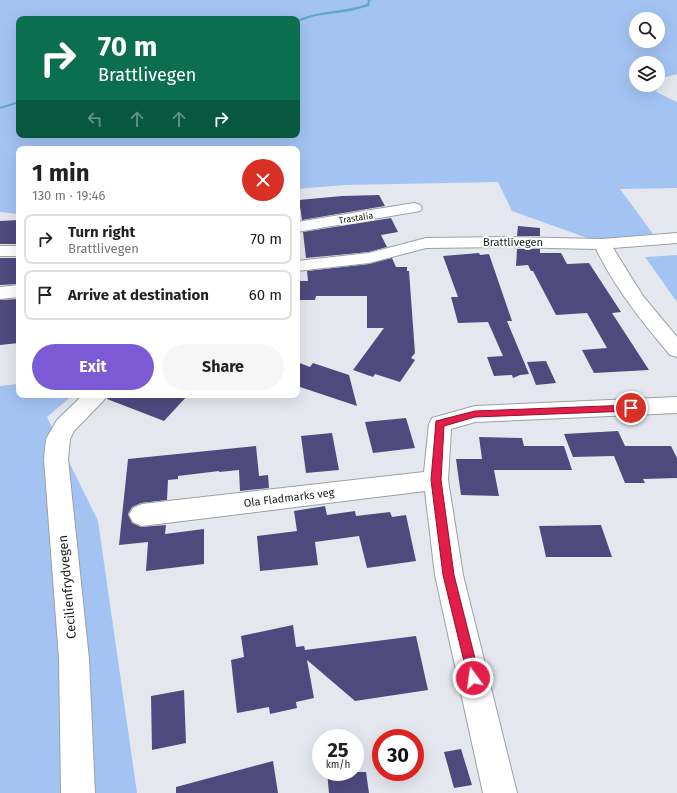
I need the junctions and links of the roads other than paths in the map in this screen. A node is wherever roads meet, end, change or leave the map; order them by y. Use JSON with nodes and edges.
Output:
{"nodes":[{"id":1,"x":414,"y":208,"type":"dead end"},
{"id":2,"x":300,"y":227,"type":"edge"},
{"id":3,"x":677,"y":238,"type":"edge"},
{"id":4,"x":602,"y":244,"type":"junction"},
{"id":5,"x":0,"y":251,"type":"edge"},
{"id":6,"x":16,"y":251,"type":"edge"},
{"id":7,"x":300,"y":266,"type":"edge"},
{"id":8,"x":16,"y":291,"type":"edge"},
{"id":9,"x":0,"y":293,"type":"edge"},
{"id":10,"x":677,"y":350,"type":"edge"},
{"id":11,"x":93,"y":398,"type":"edge"},
{"id":12,"x":677,"y":406,"type":"edge"},
{"id":13,"x":436,"y":480,"type":"junction"},
{"id":14,"x":142,"y":515,"type":"dead end"},
{"id":15,"x":78,"y":793,"type":"edge"},
{"id":16,"x":500,"y":793,"type":"edge"}],
"edges":[{"from":1,"to":2,"type":"street","name":"Trastalia"},
{"from":3,"to":4,"type":"street","name":"Brattlivegen"},
{"from":4,"to":7,"type":"street","name":"Brattlivegen"},
{"from":4,"to":10,"type":"street"},
{"from":5,"to":6,"type":"street"},
{"from":8,"to":9,"type":"street"},
{"from":11,"to":15,"type":"street","name":"Cecilienfrydvegen"},
{"from":12,"to":13,"type":"street"},
{"from":13,"to":14,"type":"street","name":"Ola Fladmarks veg"},
{"from":13,"to":16,"type":"street"}]}
